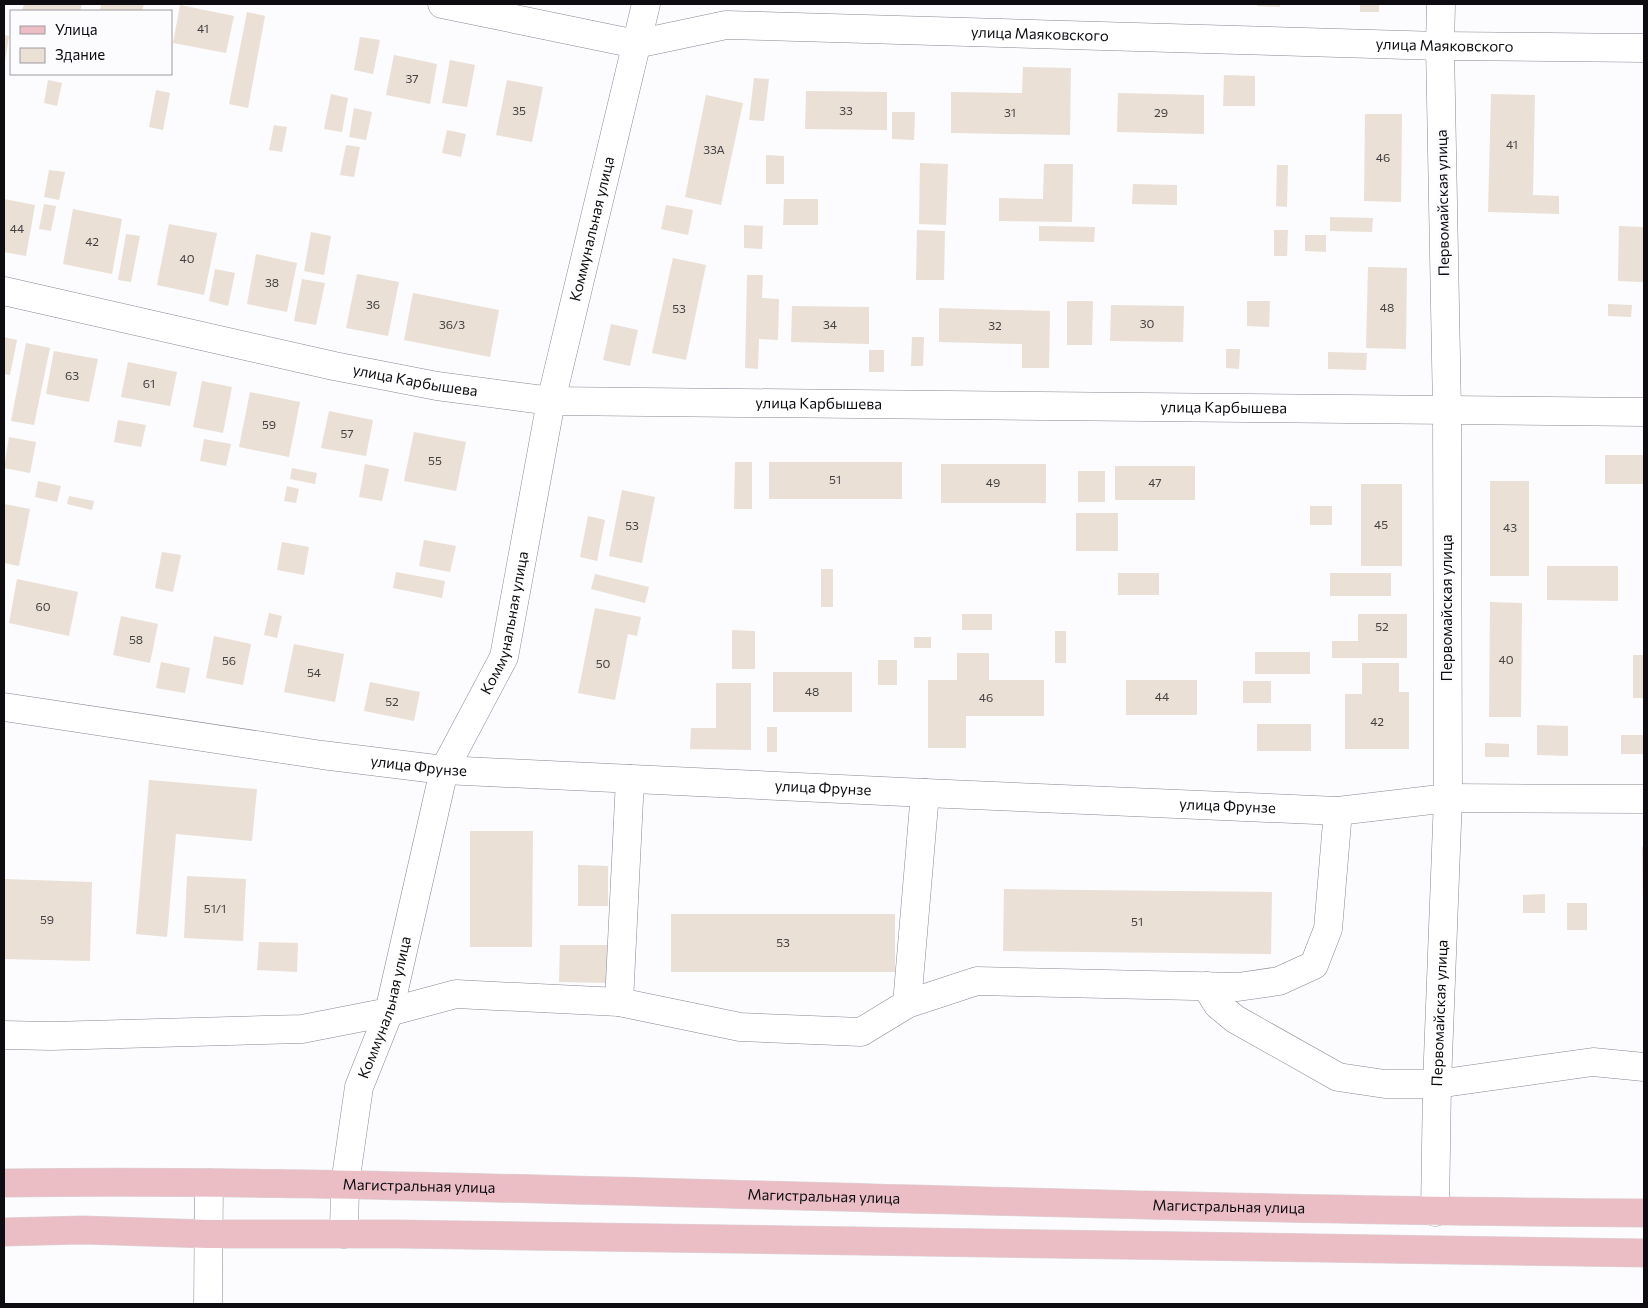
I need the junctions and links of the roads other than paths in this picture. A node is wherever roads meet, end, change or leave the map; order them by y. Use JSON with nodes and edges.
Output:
{"nodes":[{"id":1,"x":442,"y":4,"type":"edge"},
{"id":2,"x":646,"y":4,"type":"edge"},
{"id":3,"x":1441,"y":4,"type":"edge"},
{"id":4,"x":636,"y":44,"type":"junction"},
{"id":5,"x":1440,"y":46,"type":"junction"},
{"id":6,"x":1644,"y":48,"type":"edge"},
{"id":7,"x":4,"y":291,"type":"edge"},
{"id":8,"x":551,"y":401,"type":"junction"},
{"id":9,"x":1447,"y":410,"type":"junction"},
{"id":10,"x":1644,"y":412,"type":"edge"},
{"id":11,"x":4,"y":707,"type":"edge"},
{"id":12,"x":444,"y":770,"type":"junction"},
{"id":13,"x":630,"y":779,"type":"junction"},
{"id":14,"x":925,"y":794,"type":"junction"},
{"id":15,"x":1448,"y":798,"type":"junction"},
{"id":16,"x":1644,"y":799,"type":"edge"},
{"id":17,"x":1338,"y":811,"type":"junction"},
{"id":18,"x":1206,"y":986,"type":"junction"},
{"id":19,"x":619,"y":1002,"type":"junction"},
{"id":20,"x":907,"y":1004,"type":"junction"},
{"id":21,"x":389,"y":1012,"type":"junction"},
{"id":22,"x":4,"y":1035,"type":"edge"},
{"id":23,"x":1644,"y":1067,"type":"edge"},
{"id":24,"x":1437,"y":1084,"type":"junction"},
{"id":25,"x":4,"y":1183,"type":"edge"},
{"id":26,"x":210,"y":1183,"type":"junction"},
{"id":27,"x":345,"y":1184,"type":"junction"},
{"id":28,"x":1435,"y":1212,"type":"junction"},
{"id":29,"x":1644,"y":1213,"type":"edge"},
{"id":30,"x":4,"y":1232,"type":"edge"},
{"id":31,"x":208,"y":1234,"type":"junction"},
{"id":32,"x":344,"y":1234,"type":"junction"},
{"id":33,"x":1644,"y":1253,"type":"edge"},
{"id":34,"x":208,"y":1304,"type":"edge"}],
"edges":[{"from":1,"to":4,"type":"street","name":"улица Маяковского"},
{"from":2,"to":4,"type":"street","name":"Коммунальная улица"},
{"from":3,"to":5,"type":"street","name":"Первомайская улица"},
{"from":4,"to":5,"type":"street","name":"улица Маяковского"},
{"from":4,"to":8,"type":"street","name":"Коммунальная улица"},
{"from":5,"to":6,"type":"street","name":"улица Маяковского"},
{"from":5,"to":9,"type":"street","name":"Первомайская улица"},
{"from":7,"to":8,"type":"street","name":"улица Карбышева"},
{"from":8,"to":9,"type":"street","name":"улица Карбышева"},
{"from":8,"to":12,"type":"street","name":"Коммунальная улица"},
{"from":9,"to":10,"type":"street","name":"улица Карбышева"},
{"from":9,"to":15,"type":"street","name":"Первомайская улица"},
{"from":11,"to":12,"type":"street","name":"улица Фрунзе"},
{"from":12,"to":13,"type":"street","name":"улица Фрунзе"},
{"from":12,"to":21,"type":"street","name":"Коммунальная улица"},
{"from":13,"to":14,"type":"street","name":"улица Фрунзе"},
{"from":13,"to":19,"type":"street"},
{"from":14,"to":17,"type":"street","name":"улица Фрунзе"},
{"from":14,"to":20,"type":"street"},
{"from":15,"to":16,"type":"street","name":"улица Фрунзе"},
{"from":15,"to":17,"type":"street","name":"улица Фрунзе"},
{"from":15,"to":24,"type":"street","name":"Первомайская улица"},
{"from":17,"to":18,"type":"street"},
{"from":18,"to":20,"type":"street"},
{"from":18,"to":24,"type":"street"},
{"from":19,"to":20,"type":"street"},
{"from":19,"to":21,"type":"street"},
{"from":21,"to":22,"type":"street"},
{"from":21,"to":27,"type":"street","name":"Коммунальная улица"},
{"from":23,"to":24,"type":"street"},
{"from":24,"to":28,"type":"street","name":"Первомайская улица"},
{"from":25,"to":26,"type":"main road","name":"Магистральная улица"},
{"from":26,"to":27,"type":"main road","name":"Магистральная улица"},
{"from":26,"to":31,"type":"street"},
{"from":27,"to":28,"type":"main road","name":"Магистральная улица"},
{"from":27,"to":32,"type":"street","name":"Коммунальная улица"},
{"from":28,"to":29,"type":"main road","name":"Магистральная улица"},
{"from":30,"to":31,"type":"main road"},
{"from":31,"to":32,"type":"main road"},
{"from":31,"to":34,"type":"street"},
{"from":32,"to":33,"type":"main road"}]}
